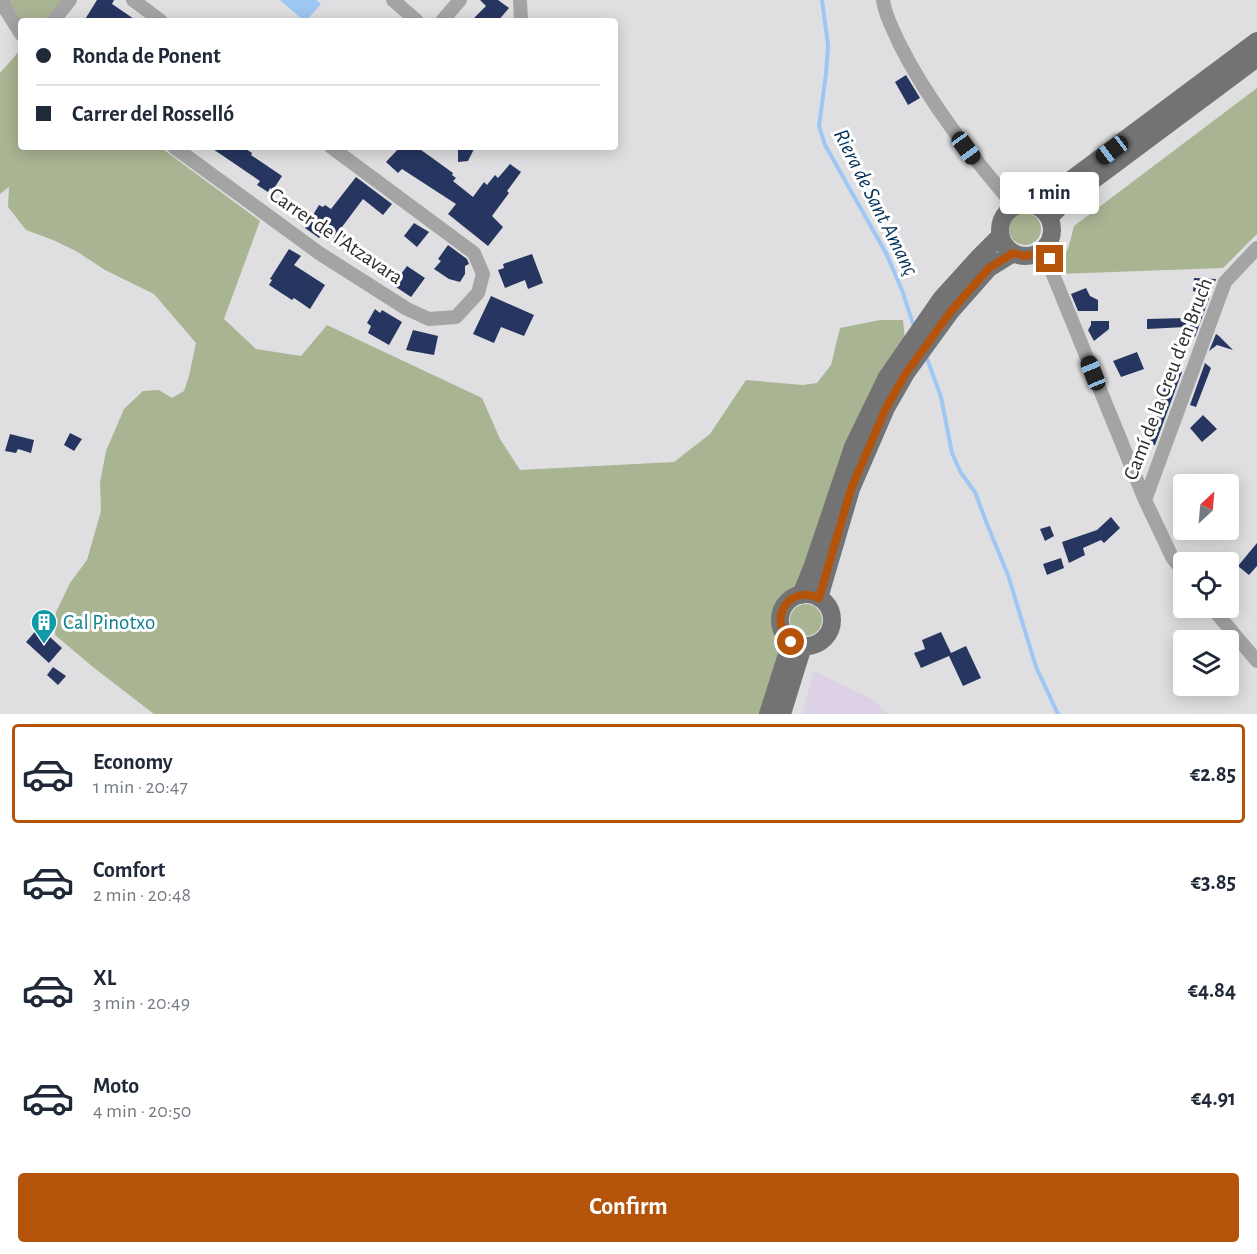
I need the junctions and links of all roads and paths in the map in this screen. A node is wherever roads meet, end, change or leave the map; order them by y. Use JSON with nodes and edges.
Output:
{"nodes":[{"id":1,"x":2,"y":0,"type":"edge"},
{"id":2,"x":70,"y":0,"type":"edge"},
{"id":3,"x":133,"y":0,"type":"edge"},
{"id":4,"x":393,"y":0,"type":"edge"},
{"id":5,"x":459,"y":0,"type":"edge"},
{"id":6,"x":520,"y":0,"type":"edge"},
{"id":7,"x":882,"y":0,"type":"edge"},
{"id":8,"x":55,"y":18,"type":"edge"},
{"id":9,"x":157,"y":18,"type":"edge"},
{"id":10,"x":414,"y":18,"type":"edge"},
{"id":11,"x":444,"y":18,"type":"edge"},
{"id":12,"x":521,"y":18,"type":"edge"},
{"id":13,"x":18,"y":29,"type":"edge"},
{"id":14,"x":1257,"y":41,"type":"edge"},
{"id":15,"x":1257,"y":58,"type":"edge"},
{"id":16,"x":178,"y":150,"type":"edge"},
{"id":17,"x":335,"y":150,"type":"edge"},
{"id":18,"x":1035,"y":205,"type":"junction"},
{"id":19,"x":1014,"y":206,"type":"junction"},
{"id":20,"x":1049,"y":218,"type":"junction"},
{"id":21,"x":1000,"y":237,"type":"junction"},
{"id":22,"x":1042,"y":248,"type":"junction"},
{"id":23,"x":1257,"y":248,"type":"edge"},
{"id":24,"x":1013,"y":253,"type":"junction"},
{"id":25,"x":946,"y":305,"type":"junction"},
{"id":26,"x":1144,"y":500,"type":"junction"},
{"id":27,"x":1173,"y":558,"type":"edge"},
{"id":28,"x":810,"y":596,"type":"junction"},
{"id":29,"x":1220,"y":618,"type":"edge"},
{"id":30,"x":797,"y":644,"type":"junction"},
{"id":31,"x":1257,"y":661,"type":"edge"},
{"id":32,"x":768,"y":714,"type":"edge"},
{"id":33,"x":782,"y":714,"type":"edge"}],
"edges":[{"from":1,"to":13,"type":"street"},
{"from":2,"to":8,"type":"street"},
{"from":3,"to":9,"type":"street"},
{"from":4,"to":10,"type":"street"},
{"from":5,"to":11,"type":"street"},
{"from":6,"to":12,"type":"street"},
{"from":7,"to":19,"type":"street"},
{"from":14,"to":18,"type":"main road"},
{"from":15,"to":20,"type":"main road"},
{"from":16,"to":17,"type":"street","name":"Carrer de l'Atzavara"},
{"from":18,"to":19,"type":"main road"},
{"from":18,"to":20,"type":"main road"},
{"from":19,"to":21,"type":"main road"},
{"from":20,"to":22,"type":"main road"},
{"from":21,"to":24,"type":"main road"},
{"from":21,"to":25,"type":"main road"},
{"from":22,"to":24,"type":"main road"},
{"from":22,"to":26,"type":"street"},
{"from":23,"to":26,"type":"street","name":"Camí de la Creu d'en Bruch"},
{"from":24,"to":25,"type":"main road"},
{"from":25,"to":28,"type":"main road"},
{"from":26,"to":27,"type":"street"},
{"from":28,"to":30,"type":"main road"},
{"from":28,"to":30,"type":"main road"},
{"from":29,"to":31,"type":"street"},
{"from":30,"to":32,"type":"main road"},
{"from":30,"to":33,"type":"main road"}]}
